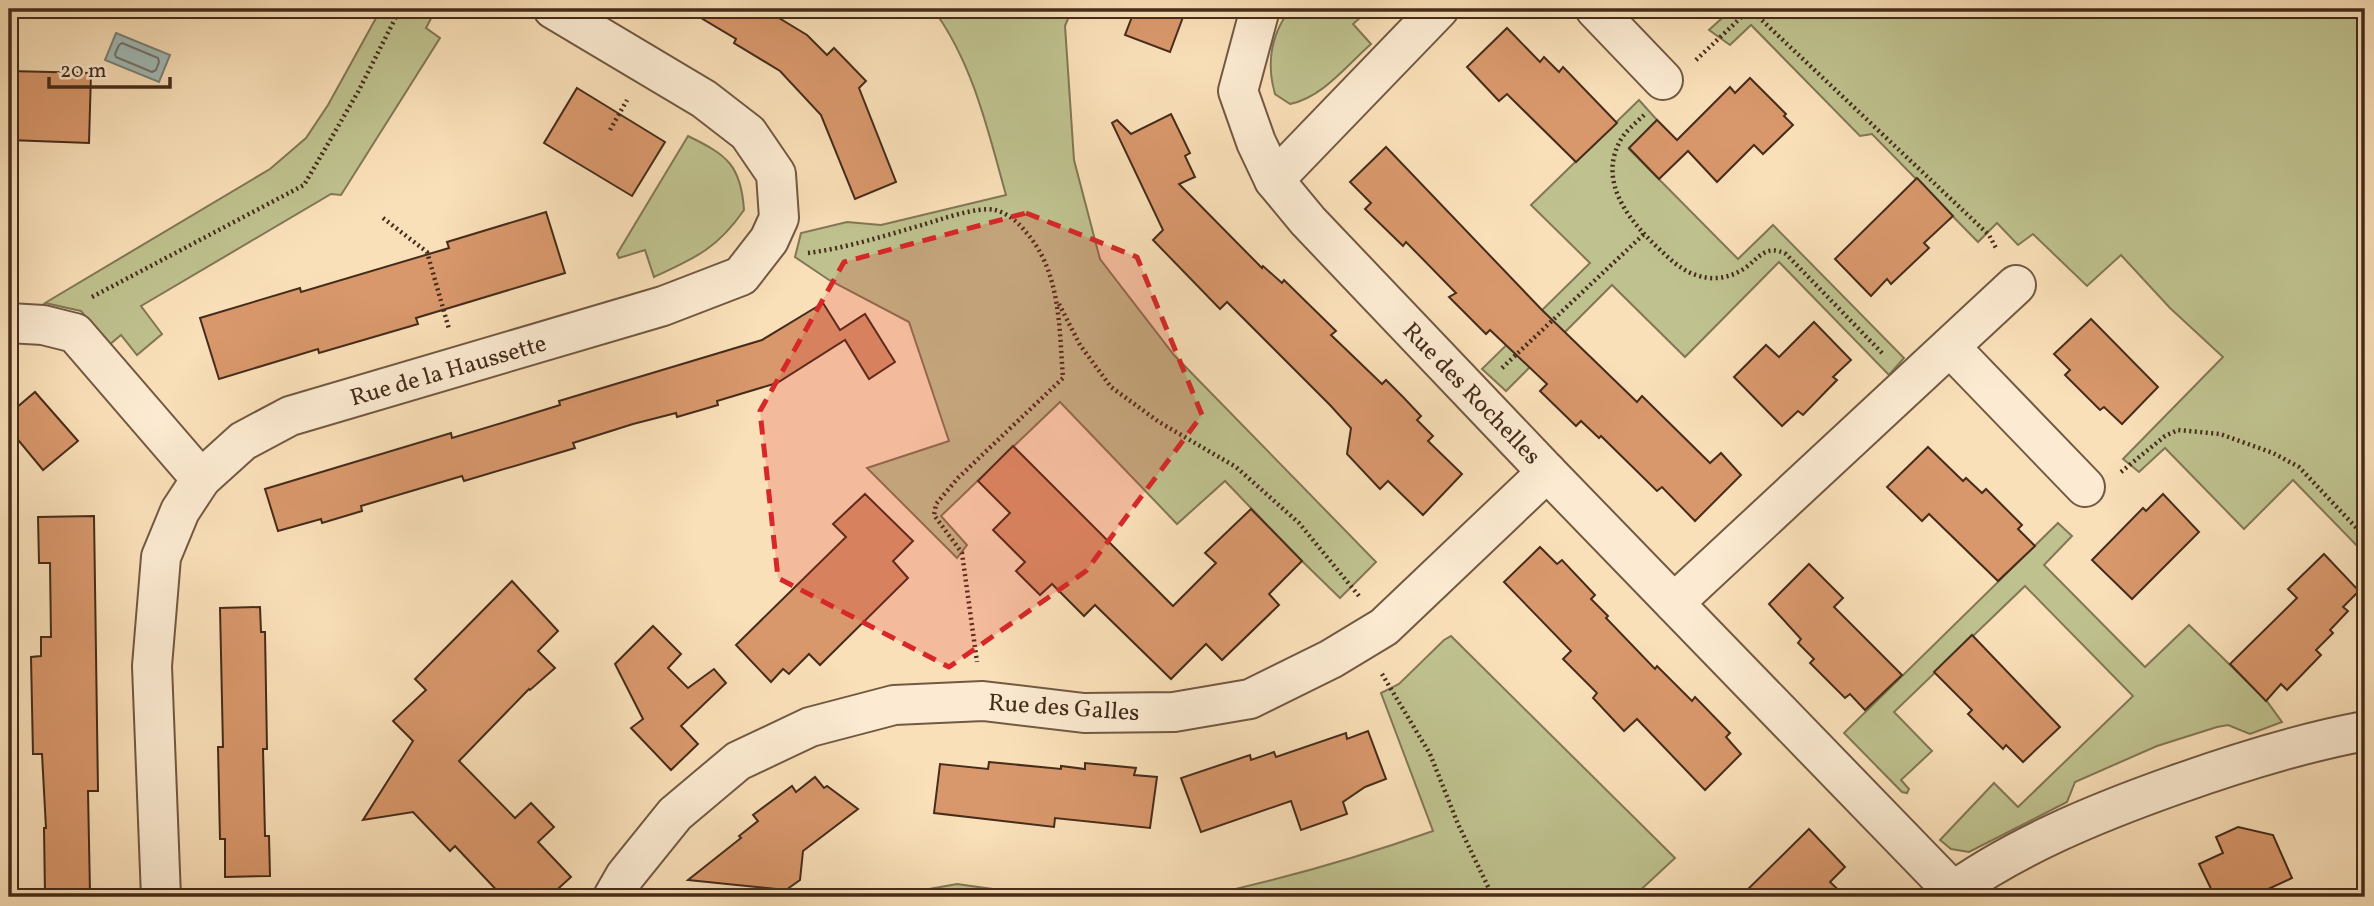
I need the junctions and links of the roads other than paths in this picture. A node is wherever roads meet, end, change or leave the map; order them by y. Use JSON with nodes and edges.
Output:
{"nodes":[{"id":1,"x":554,"y":9,"type":"edge"},
{"id":2,"x":1260,"y":9,"type":"edge"},
{"id":3,"x":1439,"y":9,"type":"edge"},
{"id":4,"x":1595,"y":9,"type":"edge"},
{"id":5,"x":1657,"y":94,"type":"road end"},
{"id":6,"x":1274,"y":180,"type":"junction"},
{"id":7,"x":2017,"y":285,"type":"road end"},
{"id":8,"x":26,"y":324,"type":"edge"},
{"id":9,"x":1950,"y":347,"type":"junction"},
{"id":10,"x":1547,"y":472,"type":"junction"},
{"id":11,"x":201,"y":479,"type":"junction"},
{"id":12,"x":2085,"y":487,"type":"road end"},
{"id":13,"x":1674,"y":603,"type":"junction"},
{"id":14,"x":2365,"y":731,"type":"edge"},
{"id":15,"x":1949,"y":894,"type":"edge"},
{"id":16,"x":161,"y":897,"type":"edge"},
{"id":17,"x":613,"y":897,"type":"edge"}],
"edges":[{"from":1,"to":11,"type":"street","name":"Rue de la Haussette"},
{"from":2,"to":6,"type":"street","name":"Rue des Rochelles"},
{"from":3,"to":6,"type":"street"},
{"from":4,"to":5,"type":"street"},
{"from":6,"to":10,"type":"street","name":"Rue des Rochelles"},
{"from":7,"to":9,"type":"street"},
{"from":8,"to":11,"type":"street"},
{"from":9,"to":12,"type":"street"},
{"from":9,"to":13,"type":"street"},
{"from":10,"to":13,"type":"street","name":"Rue des Rochelles"},
{"from":10,"to":17,"type":"street","name":"Rue des Galles"},
{"from":11,"to":16,"type":"street","name":"Rue de la Haussette"},
{"from":13,"to":15,"type":"street","name":"Rue des Rochelles"},
{"from":14,"to":15,"type":"street"}]}
